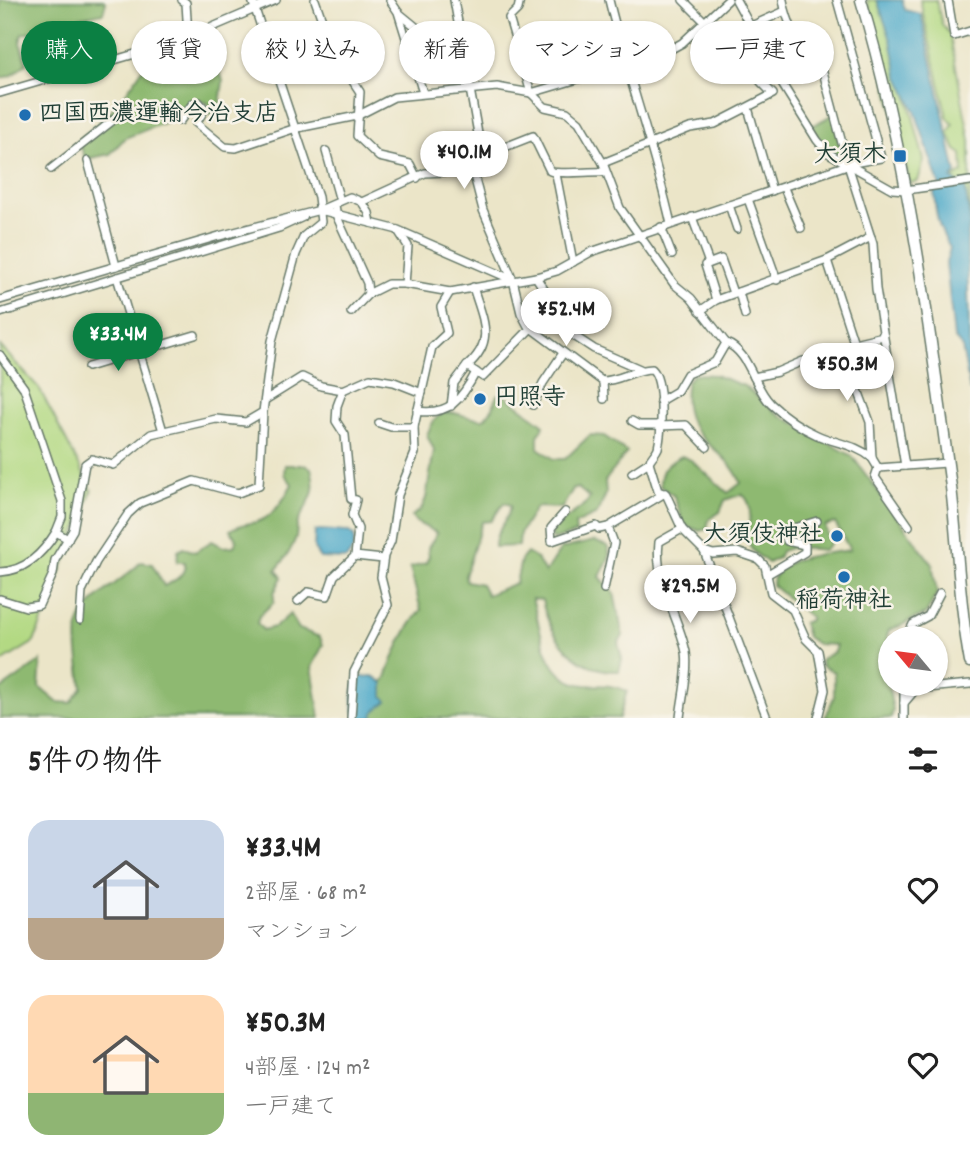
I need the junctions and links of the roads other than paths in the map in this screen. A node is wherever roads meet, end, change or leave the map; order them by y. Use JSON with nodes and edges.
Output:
{"nodes":[{"id":1,"x":276,"y":0,"type":"edge"},
{"id":2,"x":315,"y":0,"type":"edge"},
{"id":3,"x":390,"y":0,"type":"edge"},
{"id":4,"x":454,"y":0,"type":"edge"},
{"id":5,"x":520,"y":0,"type":"edge"},
{"id":6,"x":609,"y":0,"type":"edge"},
{"id":7,"x":683,"y":0,"type":"edge"},
{"id":8,"x":728,"y":0,"type":"edge"},
{"id":9,"x":736,"y":0,"type":"edge"},
{"id":10,"x":783,"y":0,"type":"edge"},
{"id":11,"x":837,"y":0,"type":"edge"},
{"id":12,"x":860,"y":0,"type":"edge"},
{"id":13,"x":948,"y":0,"type":"edge"},
{"id":14,"x":187,"y":1,"type":"edge"},
{"id":15,"x":690,"y":3,"type":"edge"},
{"id":16,"x":253,"y":4,"type":"edge"},
{"id":17,"x":785,"y":11,"type":"junction"},
{"id":18,"x":398,"y":12,"type":"junction"},
{"id":19,"x":704,"y":20,"type":"junction"},
{"id":20,"x":188,"y":21,"type":"edge"},
{"id":21,"x":217,"y":21,"type":"edge"},
{"id":22,"x":407,"y":21,"type":"edge"},
{"id":23,"x":458,"y":21,"type":"edge"},
{"id":24,"x":614,"y":21,"type":"edge"},
{"id":25,"x":747,"y":21,"type":"edge"},
{"id":26,"x":763,"y":21,"type":"edge"},
{"id":27,"x":970,"y":31,"type":"edge"},
{"id":28,"x":676,"y":46,"type":"edge"},
{"id":29,"x":131,"y":55,"type":"edge"},
{"id":30,"x":469,"y":84,"type":"edge"},
{"id":31,"x":563,"y":84,"type":"edge"},
{"id":32,"x":630,"y":84,"type":"edge"},
{"id":33,"x":783,"y":84,"type":"joint"},
{"id":34,"x":470,"y":90,"type":"junction"},
{"id":35,"x":0,"y":93,"type":"edge"},
{"id":36,"x":423,"y":93,"type":"junction"},
{"id":37,"x":531,"y":93,"type":"junction"},
{"id":38,"x":773,"y":94,"type":"junction"},
{"id":39,"x":747,"y":108,"type":"junction"},
{"id":40,"x":357,"y":116,"type":"junction"},
{"id":41,"x":116,"y":118,"type":"dead end"},
{"id":42,"x":180,"y":121,"type":"dead end"},
{"id":43,"x":293,"y":129,"type":"junction"},
{"id":44,"x":651,"y":144,"type":"junction"},
{"id":45,"x":326,"y":151,"type":"dead end"},
{"id":46,"x":482,"y":156,"type":"junction"},
{"id":47,"x":88,"y":161,"type":"dead end"},
{"id":48,"x":603,"y":163,"type":"junction"},
{"id":49,"x":471,"y":164,"type":"junction"},
{"id":50,"x":850,"y":166,"type":"junction"},
{"id":51,"x":51,"y":169,"type":"dead end"},
{"id":52,"x":605,"y":172,"type":"junction"},
{"id":53,"x":556,"y":174,"type":"junction"},
{"id":54,"x":417,"y":178,"type":"junction"},
{"id":55,"x":967,"y":181,"type":"edge"},
{"id":56,"x":784,"y":188,"type":"junction"},
{"id":57,"x":907,"y":190,"type":"junction"},
{"id":58,"x":772,"y":191,"type":"junction"},
{"id":59,"x":748,"y":199,"type":"junction"},
{"id":60,"x":362,"y":202,"type":"junction"},
{"id":61,"x":338,"y":203,"type":"junction"},
{"id":62,"x":729,"y":205,"type":"junction"},
{"id":63,"x":320,"y":210,"type":"junction"},
{"id":64,"x":337,"y":217,"type":"junction"},
{"id":65,"x":692,"y":217,"type":"junction"},
{"id":66,"x":371,"y":223,"type":"junction"},
{"id":67,"x":671,"y":224,"type":"junction"},
{"id":68,"x":662,"y":227,"type":"junction"},
{"id":69,"x":801,"y":228,"type":"dead end"},
{"id":70,"x":397,"y":229,"type":"junction"},
{"id":71,"x":737,"y":229,"type":"dead end"},
{"id":72,"x":640,"y":236,"type":"junction"},
{"id":73,"x":871,"y":237,"type":"junction"},
{"id":74,"x":672,"y":254,"type":"dead end"},
{"id":75,"x":827,"y":260,"type":"junction"},
{"id":76,"x":572,"y":262,"type":"junction"},
{"id":77,"x":709,"y":264,"type":"junction"},
{"id":78,"x":116,"y":266,"type":"junction"},
{"id":79,"x":117,"y":277,"type":"junction"},
{"id":80,"x":536,"y":277,"type":"junction"},
{"id":81,"x":513,"y":280,"type":"junction"},
{"id":82,"x":777,"y":280,"type":"junction"},
{"id":83,"x":405,"y":284,"type":"junction"},
{"id":84,"x":473,"y":287,"type":"junction"},
{"id":85,"x":450,"y":292,"type":"junction"},
{"id":86,"x":736,"y":292,"type":"junction"},
{"id":87,"x":368,"y":294,"type":"junction"},
{"id":88,"x":0,"y":300,"type":"edge"},
{"id":89,"x":716,"y":300,"type":"junction"},
{"id":90,"x":700,"y":311,"type":"junction"},
{"id":91,"x":351,"y":312,"type":"dead end"},
{"id":92,"x":0,"y":313,"type":"edge"},
{"id":93,"x":745,"y":315,"type":"dead end"},
{"id":94,"x":531,"y":328,"type":"junction"},
{"id":95,"x":195,"y":335,"type":"dead end"},
{"id":96,"x":883,"y":336,"type":"junction"},
{"id":97,"x":726,"y":343,"type":"junction"},
{"id":98,"x":854,"y":343,"type":"junction"},
{"id":99,"x":140,"y":352,"type":"junction"},
{"id":100,"x":563,"y":353,"type":"junction"},
{"id":101,"x":844,"y":354,"type":"junction"},
{"id":102,"x":0,"y":355,"type":"edge"},
{"id":103,"x":467,"y":366,"type":"junction"},
{"id":104,"x":88,"y":367,"type":"dead end"},
{"id":105,"x":640,"y":369,"type":"junction"},
{"id":106,"x":476,"y":372,"type":"junction"},
{"id":107,"x":754,"y":377,"type":"junction"},
{"id":108,"x":603,"y":381,"type":"junction"},
{"id":109,"x":343,"y":390,"type":"junction"},
{"id":110,"x":422,"y":393,"type":"junction"},
{"id":111,"x":604,"y":399,"type":"dead end"},
{"id":112,"x":265,"y":400,"type":"junction"},
{"id":113,"x":660,"y":401,"type":"junction"},
{"id":114,"x":533,"y":405,"type":"dead end"},
{"id":115,"x":451,"y":406,"type":"junction"},
{"id":116,"x":417,"y":411,"type":"junction"},
{"id":117,"x":263,"y":412,"type":"junction"},
{"id":118,"x":632,"y":421,"type":"dead end"},
{"id":119,"x":379,"y":423,"type":"dead end"},
{"id":120,"x":659,"y":425,"type":"junction"},
{"id":121,"x":414,"y":428,"type":"junction"},
{"id":122,"x":163,"y":431,"type":"junction"},
{"id":123,"x":707,"y":447,"type":"dead end"},
{"id":124,"x":872,"y":458,"type":"junction"},
{"id":125,"x":649,"y":462,"type":"junction"},
{"id":126,"x":947,"y":463,"type":"junction"},
{"id":127,"x":905,"y":466,"type":"junction"},
{"id":128,"x":878,"y":468,"type":"junction"},
{"id":129,"x":632,"y":473,"type":"dead end"},
{"id":130,"x":664,"y":493,"type":"junction"},
{"id":131,"x":565,"y":512,"type":"dead end"},
{"id":132,"x":817,"y":521,"type":"dead end"},
{"id":133,"x":909,"y":526,"type":"dead end"},
{"id":134,"x":608,"y":527,"type":"junction"},
{"id":135,"x":681,"y":529,"type":"junction"},
{"id":136,"x":56,"y":532,"type":"junction"},
{"id":137,"x":68,"y":539,"type":"junction"},
{"id":138,"x":704,"y":551,"type":"junction"},
{"id":139,"x":355,"y":556,"type":"junction"},
{"id":140,"x":383,"y":559,"type":"junction"},
{"id":141,"x":0,"y":572,"type":"edge"},
{"id":142,"x":768,"y":573,"type":"junction"},
{"id":143,"x":604,"y":589,"type":"dead end"},
{"id":144,"x":940,"y":593,"type":"dead end"},
{"id":145,"x":0,"y":599,"type":"edge"},
{"id":146,"x":298,"y":601,"type":"dead end"},
{"id":147,"x":80,"y":620,"type":"dead end"},
{"id":148,"x":912,"y":626,"type":"edge"},
{"id":149,"x":970,"y":662,"type":"edge"},
{"id":150,"x":970,"y":684,"type":"edge"},
{"id":151,"x":904,"y":696,"type":"edge"},
{"id":152,"x":904,"y":703,"type":"junction"},
{"id":153,"x":351,"y":718,"type":"edge"},
{"id":154,"x":680,"y":718,"type":"edge"},
{"id":155,"x":767,"y":718,"type":"edge"},
{"id":156,"x":818,"y":718,"type":"edge"},
{"id":157,"x":904,"y":718,"type":"edge"}],
"edges":[{"from":1,"to":16,"type":"street"},
{"from":2,"to":40,"type":"street"},
{"from":3,"to":18,"type":"street"},
{"from":4,"to":23,"type":"street"},
{"from":5,"to":37,"type":"street"},
{"from":6,"to":24,"type":"street"},
{"from":7,"to":15,"type":"street"},
{"from":8,"to":19,"type":"street"},
{"from":9,"to":25,"type":"street"},
{"from":10,"to":17,"type":"street"},
{"from":11,"to":50,"type":"street"},
{"from":12,"to":57,"type":"highway"},
{"from":13,"to":27,"type":"street"},
{"from":14,"to":20,"type":"street"},
{"from":15,"to":19,"type":"street"},
{"from":16,"to":21,"type":"street"},
{"from":16,"to":43,"type":"street"},
{"from":17,"to":26,"type":"street"},
{"from":17,"to":50,"type":"street"},
{"from":18,"to":22,"type":"street"},
{"from":18,"to":36,"type":"street"},
{"from":19,"to":28,"type":"street"},
{"from":19,"to":38,"type":"street"},
{"from":29,"to":35,"type":"street"},
{"from":30,"to":34,"type":"street"},
{"from":31,"to":37,"type":"street"},
{"from":32,"to":44,"type":"street"},
{"from":33,"to":38,"type":"street"},
{"from":33,"to":50,"type":"street"},
{"from":34,"to":36,"type":"street"},
{"from":34,"to":37,"type":"street"},
{"from":34,"to":46,"type":"street"},
{"from":36,"to":40,"type":"street"},
{"from":37,"to":48,"type":"street"},
{"from":38,"to":39,"type":"street"},
{"from":39,"to":44,"type":"street"},
{"from":39,"to":58,"type":"street"},
{"from":40,"to":43,"type":"street"},
{"from":40,"to":54,"type":"street"},
{"from":41,"to":51,"type":"street"},
{"from":42,"to":43,"type":"street"},
{"from":43,"to":63,"type":"street"},
{"from":44,"to":48,"type":"street"},
{"from":44,"to":67,"type":"street"},
{"from":45,"to":61,"type":"street"},
{"from":46,"to":49,"type":"street"},
{"from":46,"to":53,"type":"street"},
{"from":47,"to":78,"type":"street"},
{"from":48,"to":52,"type":"street"},
{"from":49,"to":54,"type":"street"},
{"from":49,"to":81,"type":"street"},
{"from":50,"to":56,"type":"street"},
{"from":50,"to":57,"type":"street"},
{"from":50,"to":73,"type":"street"},
{"from":52,"to":53,"type":"street"},
{"from":52,"to":72,"type":"street"},
{"from":53,"to":76,"type":"street"},
{"from":54,"to":60,"type":"street"},
{"from":55,"to":57,"type":"street"},
{"from":56,"to":58,"type":"street"},
{"from":56,"to":69,"type":"street"},
{"from":57,"to":126,"type":"highway"},
{"from":58,"to":59,"type":"street"},
{"from":59,"to":62,"type":"street"},
{"from":59,"to":82,"type":"street"},
{"from":60,"to":61,"type":"street"},
{"from":60,"to":66,"type":"street"},
{"from":61,"to":63,"type":"street"},
{"from":61,"to":64,"type":"street"},
{"from":62,"to":65,"type":"street"},
{"from":62,"to":71,"type":"street"},
{"from":63,"to":64,"type":"street"},
{"from":63,"to":78,"type":"street"},
{"from":63,"to":79,"type":"street"},
{"from":63,"to":112,"type":"street"},
{"from":64,"to":66,"type":"street"},
{"from":64,"to":87,"type":"street"},
{"from":65,"to":67,"type":"street"},
{"from":65,"to":77,"type":"street"},
{"from":66,"to":70,"type":"street"},
{"from":67,"to":68,"type":"street"},
{"from":68,"to":72,"type":"street"},
{"from":68,"to":74,"type":"street"},
{"from":70,"to":81,"type":"street"},
{"from":70,"to":83,"type":"street"},
{"from":72,"to":76,"type":"street"},
{"from":72,"to":90,"type":"street"},
{"from":73,"to":75,"type":"street"},
{"from":73,"to":96,"type":"street"},
{"from":75,"to":82,"type":"street"},
{"from":75,"to":98,"type":"street"},
{"from":76,"to":80,"type":"street"},
{"from":77,"to":86,"type":"street"},
{"from":77,"to":89,"type":"street"},
{"from":78,"to":88,"type":"street"},
{"from":79,"to":92,"type":"street"},
{"from":79,"to":99,"type":"street"},
{"from":80,"to":81,"type":"street"},
{"from":80,"to":105,"type":"street"},
{"from":81,"to":84,"type":"street"},
{"from":81,"to":94,"type":"street"},
{"from":82,"to":86,"type":"street"},
{"from":83,"to":85,"type":"street"},
{"from":83,"to":87,"type":"street"},
{"from":84,"to":85,"type":"street"},
{"from":84,"to":103,"type":"street"},
{"from":85,"to":110,"type":"street"},
{"from":86,"to":89,"type":"street"},
{"from":86,"to":93,"type":"street"},
{"from":87,"to":91,"type":"street"},
{"from":89,"to":90,"type":"street"},
{"from":90,"to":97,"type":"street"},
{"from":94,"to":100,"type":"street"},
{"from":94,"to":106,"type":"street"},
{"from":95,"to":99,"type":"street"},
{"from":96,"to":98,"type":"street"},
{"from":96,"to":127,"type":"street"},
{"from":97,"to":107,"type":"street"},
{"from":97,"to":113,"type":"street"},
{"from":98,"to":101,"type":"street"},
{"from":99,"to":104,"type":"street"},
{"from":99,"to":122,"type":"street"},
{"from":100,"to":108,"type":"street"},
{"from":100,"to":114,"type":"street"},
{"from":101,"to":107,"type":"street"},
{"from":101,"to":124,"type":"street"},
{"from":102,"to":136,"type":"street"},
{"from":103,"to":106,"type":"street"},
{"from":103,"to":115,"type":"street"},
{"from":105,"to":108,"type":"street"},
{"from":105,"to":113,"type":"street"},
{"from":106,"to":115,"type":"street"},
{"from":107,"to":124,"type":"street"},
{"from":108,"to":111,"type":"street"},
{"from":109,"to":110,"type":"street"},
{"from":109,"to":112,"type":"street"},
{"from":109,"to":139,"type":"street"},
{"from":110,"to":116,"type":"street"},
{"from":112,"to":117,"type":"street"},
{"from":113,"to":120,"type":"street"},
{"from":115,"to":116,"type":"street"},
{"from":116,"to":121,"type":"street"},
{"from":117,"to":122,"type":"street"},
{"from":117,"to":147,"type":"street"},
{"from":118,"to":120,"type":"street"},
{"from":119,"to":121,"type":"street"},
{"from":120,"to":123,"type":"street"},
{"from":120,"to":125,"type":"street"},
{"from":121,"to":140,"type":"street"},
{"from":122,"to":137,"type":"street"},
{"from":124,"to":128,"type":"street"},
{"from":125,"to":129,"type":"street"},
{"from":125,"to":130,"type":"street"},
{"from":126,"to":127,"type":"street"},
{"from":126,"to":149,"type":"highway"},
{"from":127,"to":128,"type":"street"},
{"from":128,"to":133,"type":"street"},
{"from":130,"to":134,"type":"street"},
{"from":130,"to":135,"type":"street"},
{"from":131,"to":134,"type":"street"},
{"from":132,"to":142,"type":"street"},
{"from":134,"to":143,"type":"street"},
{"from":135,"to":138,"type":"street"},
{"from":135,"to":154,"type":"street"},
{"from":136,"to":137,"type":"street"},
{"from":136,"to":141,"type":"street"},
{"from":137,"to":145,"type":"street"},
{"from":138,"to":142,"type":"street"},
{"from":138,"to":155,"type":"street"},
{"from":139,"to":140,"type":"street"},
{"from":139,"to":146,"type":"street"},
{"from":140,"to":153,"type":"street"},
{"from":142,"to":156,"type":"street"},
{"from":144,"to":148,"type":"street"},
{"from":150,"to":152,"type":"street"},
{"from":151,"to":152,"type":"street"},
{"from":152,"to":157,"type":"street"}]}
